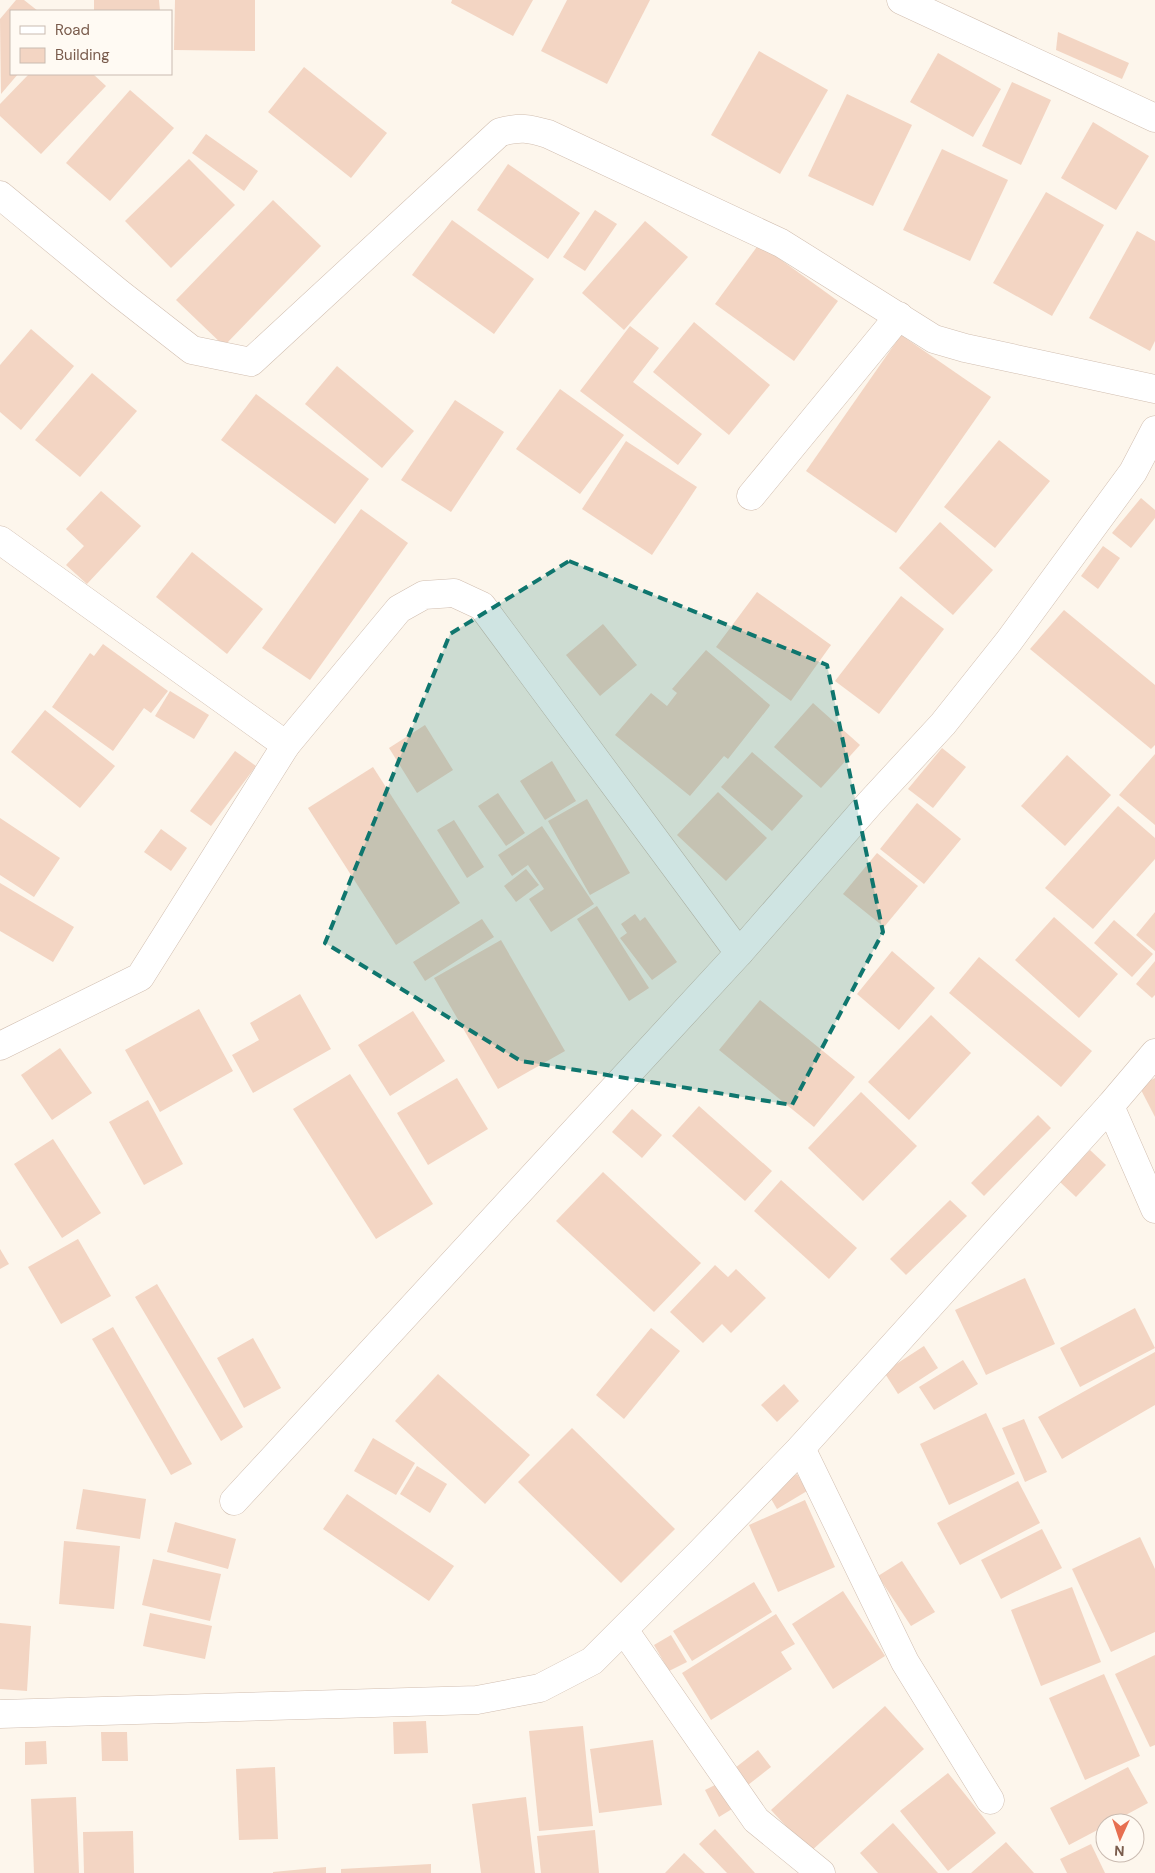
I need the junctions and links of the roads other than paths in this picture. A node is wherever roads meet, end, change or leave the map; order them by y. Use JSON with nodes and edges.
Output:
{"nodes":[{"id":1,"x":901,"y":0,"type":"edge"},
{"id":2,"x":1155,"y":118,"type":"edge"},
{"id":3,"x":0,"y":195,"type":"edge"},
{"id":4,"x":899,"y":316,"type":"junction"},
{"id":5,"x":1155,"y":389,"type":"edge"},
{"id":6,"x":1155,"y":430,"type":"edge"},
{"id":7,"x":751,"y":496,"type":"dead end"},
{"id":8,"x":0,"y":540,"type":"edge"},
{"id":9,"x":286,"y":745,"type":"junction"},
{"id":10,"x":739,"y":953,"type":"junction"},
{"id":11,"x":0,"y":1046,"type":"edge"},
{"id":12,"x":1155,"y":1053,"type":"edge"},
{"id":13,"x":1110,"y":1106,"type":"junction"},
{"id":14,"x":1155,"y":1209,"type":"edge"},
{"id":15,"x":801,"y":1448,"type":"junction"},
{"id":16,"x":234,"y":1501,"type":"dead end"},
{"id":17,"x":624,"y":1630,"type":"junction"},
{"id":18,"x":0,"y":1714,"type":"edge"},
{"id":19,"x":990,"y":1800,"type":"dead end"},
{"id":20,"x":821,"y":1873,"type":"edge"}],
"edges":[{"from":1,"to":2,"type":"street"},
{"from":3,"to":4,"type":"street"},
{"from":4,"to":5,"type":"street"},
{"from":4,"to":7,"type":"street"},
{"from":6,"to":10,"type":"street"},
{"from":8,"to":9,"type":"street"},
{"from":9,"to":10,"type":"street"},
{"from":9,"to":11,"type":"street"},
{"from":10,"to":16,"type":"street"},
{"from":12,"to":13,"type":"street"},
{"from":13,"to":14,"type":"street"},
{"from":13,"to":15,"type":"street"},
{"from":15,"to":17,"type":"street"},
{"from":15,"to":19,"type":"street"},
{"from":17,"to":18,"type":"street"},
{"from":17,"to":20,"type":"street"}]}
